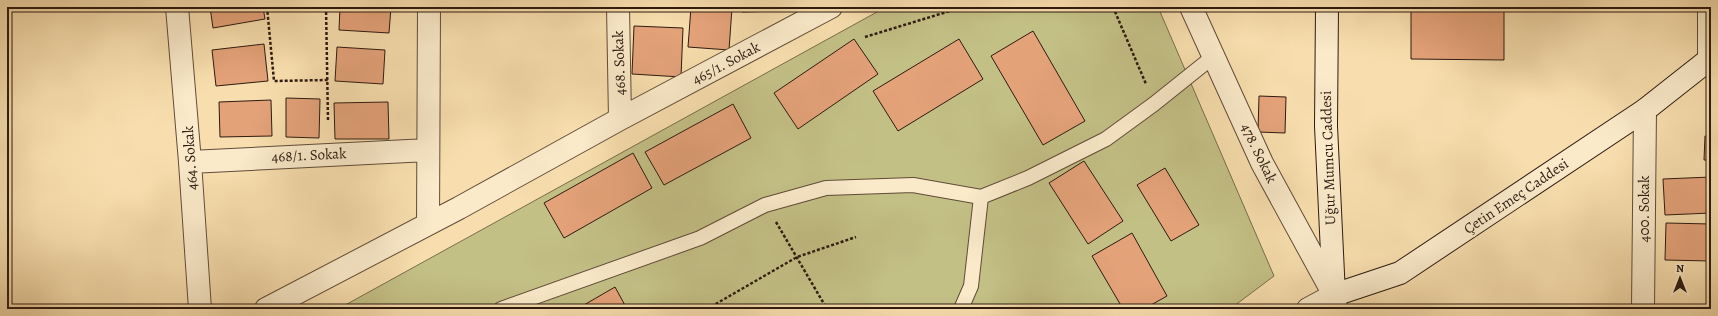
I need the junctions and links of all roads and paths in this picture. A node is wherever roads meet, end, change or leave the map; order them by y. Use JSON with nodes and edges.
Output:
{"nodes":[{"id":1,"x":177,"y":7,"type":"edge"},
{"id":2,"x":267,"y":7,"type":"edge"},
{"id":3,"x":326,"y":7,"type":"edge"},
{"id":4,"x":430,"y":7,"type":"edge"},
{"id":5,"x":618,"y":7,"type":"edge"},
{"id":6,"x":831,"y":7,"type":"edge"},
{"id":7,"x":963,"y":7,"type":"edge"},
{"id":8,"x":1113,"y":7,"type":"edge"},
{"id":9,"x":1191,"y":7,"type":"edge"},
{"id":10,"x":1327,"y":7,"type":"edge"},
{"id":11,"x":1709,"y":7,"type":"edge"},
{"id":12,"x":865,"y":37,"type":"dead end"},
{"id":13,"x":1214,"y":56,"type":"junction"},
{"id":14,"x":1710,"y":59,"type":"edge"},
{"id":15,"x":328,"y":80,"type":"junction"},
{"id":16,"x":1154,"y":104,"type":"junction"},
{"id":17,"x":1645,"y":110,"type":"junction"},
{"id":18,"x":620,"y":120,"type":"junction"},
{"id":19,"x":328,"y":121,"type":"dead end"},
{"id":20,"x":428,"y":150,"type":"junction"},
{"id":21,"x":190,"y":162,"type":"junction"},
{"id":22,"x":981,"y":197,"type":"junction"},
{"id":23,"x":765,"y":205,"type":"junction"},
{"id":24,"x":428,"y":224,"type":"junction"},
{"id":25,"x":856,"y":237,"type":"dead end"},
{"id":26,"x":796,"y":257,"type":"junction"},
{"id":27,"x":1335,"y":302,"type":"edge"},
{"id":28,"x":200,"y":309,"type":"edge"},
{"id":29,"x":266,"y":309,"type":"edge"},
{"id":30,"x":501,"y":309,"type":"edge"},
{"id":31,"x":707,"y":309,"type":"edge"},
{"id":32,"x":827,"y":309,"type":"edge"},
{"id":33,"x":961,"y":309,"type":"edge"},
{"id":34,"x":1308,"y":309,"type":"edge"},
{"id":35,"x":1644,"y":309,"type":"edge"}],
"edges":[{"from":1,"to":21,"type":"street","name":"464. Sokak"},
{"from":2,"to":15,"type":"path"},
{"from":3,"to":15,"type":"path"},
{"from":4,"to":20,"type":"street"},
{"from":5,"to":18,"type":"street","name":"468. Sokak"},
{"from":6,"to":18,"type":"street","name":"465/1. Sokak"},
{"from":7,"to":12,"type":"path"},
{"from":8,"to":16,"type":"path"},
{"from":9,"to":13,"type":"street","name":"478. Sokak"},
{"from":10,"to":27,"type":"street","name":"Uğur Mumcu Caddesi"},
{"from":11,"to":14,"type":"street"},
{"from":13,"to":16,"type":"lane"},
{"from":13,"to":27,"type":"street","name":"478. Sokak"},
{"from":14,"to":17,"type":"street","name":"Çetin Emeç Caddesi"},
{"from":15,"to":19,"type":"path"},
{"from":16,"to":22,"type":"lane"},
{"from":17,"to":27,"type":"street","name":"Çetin Emeç Caddesi"},
{"from":17,"to":35,"type":"street","name":"400. Sokak"},
{"from":18,"to":24,"type":"street","name":"465/1. Sokak"},
{"from":20,"to":21,"type":"street","name":"468/1. Sokak"},
{"from":20,"to":24,"type":"street"},
{"from":21,"to":28,"type":"street","name":"464. Sokak"},
{"from":22,"to":23,"type":"lane"},
{"from":22,"to":33,"type":"lane"},
{"from":23,"to":26,"type":"path"},
{"from":23,"to":30,"type":"lane"},
{"from":24,"to":29,"type":"street","name":"465/1. Sokak"},
{"from":25,"to":26,"type":"path"},
{"from":26,"to":31,"type":"path"},
{"from":26,"to":32,"type":"path"},
{"from":27,"to":34,"type":"street","name":"Çetin Emeç Caddesi"}]}
